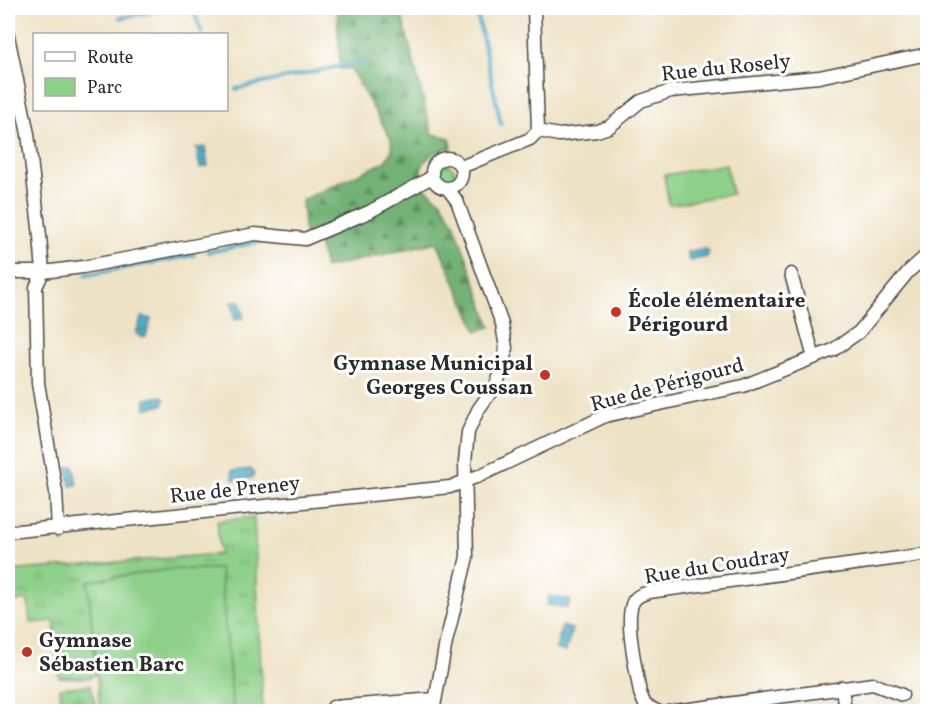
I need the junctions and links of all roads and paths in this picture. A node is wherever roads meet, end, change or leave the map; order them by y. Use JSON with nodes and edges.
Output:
{"nodes":[{"id":1,"x":534,"y":8,"type":"edge"},
{"id":2,"x":8,"y":36,"type":"edge"},
{"id":3,"x":927,"y":54,"type":"edge"},
{"id":4,"x":538,"y":131,"type":"junction"},
{"id":5,"x":461,"y":167,"type":"junction"},
{"id":6,"x":432,"y":177,"type":"junction"},
{"id":7,"x":448,"y":189,"type":"junction"},
{"id":8,"x":927,"y":256,"type":"edge"},
{"id":9,"x":8,"y":272,"type":"edge"},
{"id":10,"x":43,"y":272,"type":"junction"},
{"id":11,"x":790,"y":274,"type":"dead end"},
{"id":12,"x":814,"y":358,"type":"junction"},
{"id":13,"x":466,"y":481,"type":"junction"},
{"id":14,"x":58,"y":529,"type":"junction"},
{"id":15,"x":8,"y":532,"type":"edge"},
{"id":16,"x":927,"y":554,"type":"edge"},
{"id":17,"x":842,"y":687,"type":"junction"},
{"id":18,"x":902,"y":695,"type":"dead end"},
{"id":19,"x":434,"y":705,"type":"edge"},
{"id":20,"x":333,"y":711,"type":"edge"},
{"id":21,"x":658,"y":711,"type":"edge"},
{"id":22,"x":668,"y":711,"type":"edge"},
{"id":23,"x":845,"y":711,"type":"edge"}],
"edges":[{"from":1,"to":4,"type":"street"},
{"from":2,"to":10,"type":"street"},
{"from":3,"to":4,"type":"street","name":"Rue du Rosely"},
{"from":4,"to":5,"type":"street"},
{"from":5,"to":6,"type":"street"},
{"from":5,"to":7,"type":"street"},
{"from":6,"to":7,"type":"street"},
{"from":6,"to":10,"type":"street"},
{"from":7,"to":13,"type":"street"},
{"from":8,"to":12,"type":"street","name":"Rue de Périgourd"},
{"from":9,"to":10,"type":"street"},
{"from":10,"to":14,"type":"street"},
{"from":11,"to":12,"type":"street"},
{"from":12,"to":13,"type":"street","name":"Rue de Périgourd"},
{"from":13,"to":14,"type":"street","name":"Rue de Preney"},
{"from":13,"to":19,"type":"street"},
{"from":14,"to":15,"type":"street","name":"Rue de Preney"},
{"from":16,"to":21,"type":"street","name":"Rue du Coudray"},
{"from":17,"to":18,"type":"street"},
{"from":17,"to":22,"type":"street"},
{"from":17,"to":23,"type":"street"},
{"from":19,"to":20,"type":"street"}]}
